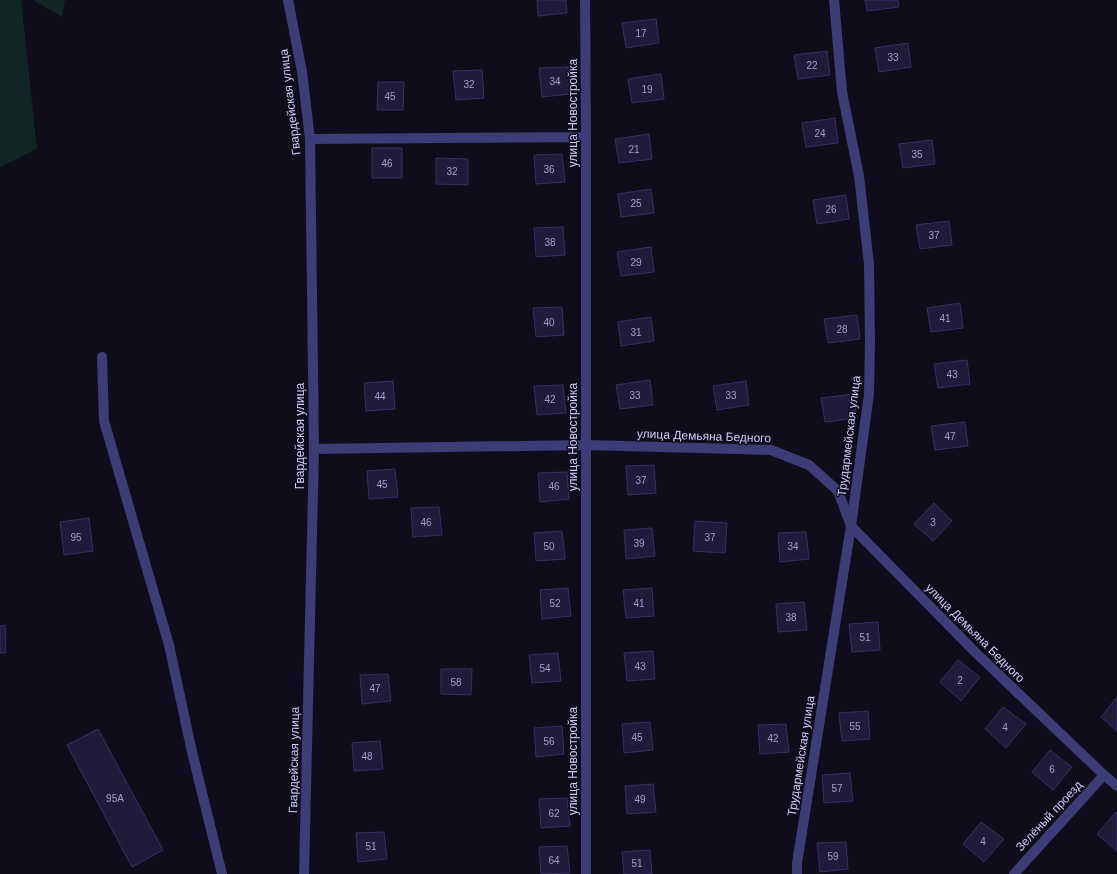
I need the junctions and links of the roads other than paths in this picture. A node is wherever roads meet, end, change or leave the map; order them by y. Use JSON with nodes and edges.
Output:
{"nodes":[{"id":1,"x":288,"y":0,"type":"edge"},
{"id":2,"x":585,"y":0,"type":"edge"},
{"id":3,"x":834,"y":0,"type":"edge"},
{"id":4,"x":586,"y":137,"type":"junction"},
{"id":5,"x":310,"y":139,"type":"junction"},
{"id":6,"x":102,"y":358,"type":"dead end"},
{"id":7,"x":586,"y":445,"type":"junction"},
{"id":8,"x":314,"y":449,"type":"junction"},
{"id":9,"x":851,"y":526,"type":"junction"},
{"id":10,"x":1104,"y":775,"type":"junction"},
{"id":11,"x":1117,"y":786,"type":"edge"},
{"id":12,"x":222,"y":874,"type":"edge"},
{"id":13,"x":304,"y":874,"type":"edge"},
{"id":14,"x":586,"y":874,"type":"edge"},
{"id":15,"x":797,"y":874,"type":"edge"},
{"id":16,"x":1014,"y":874,"type":"edge"}],
"edges":[{"from":1,"to":5,"type":"street","name":"Гвардейская улица"},
{"from":2,"to":4,"type":"street","name":"улица Новостройка"},
{"from":3,"to":9,"type":"street","name":"Трудармейская улица"},
{"from":4,"to":5,"type":"street"},
{"from":4,"to":7,"type":"street","name":"улица Новостройка"},
{"from":5,"to":8,"type":"street","name":"Гвардейская улица"},
{"from":6,"to":12,"type":"street"},
{"from":7,"to":8,"type":"street","name":"улица Демьяна Бедного"},
{"from":7,"to":9,"type":"street","name":"улица Демьяна Бедного"},
{"from":7,"to":14,"type":"street","name":"улица Новостройка"},
{"from":8,"to":13,"type":"street","name":"Гвардейская улица"},
{"from":9,"to":10,"type":"street","name":"улица Демьяна Бедного"},
{"from":9,"to":15,"type":"street","name":"Трудармейская улица"},
{"from":10,"to":11,"type":"street","name":"улица Демьяна Бедного"},
{"from":10,"to":16,"type":"street","name":"Зелёный проезд"}]}
